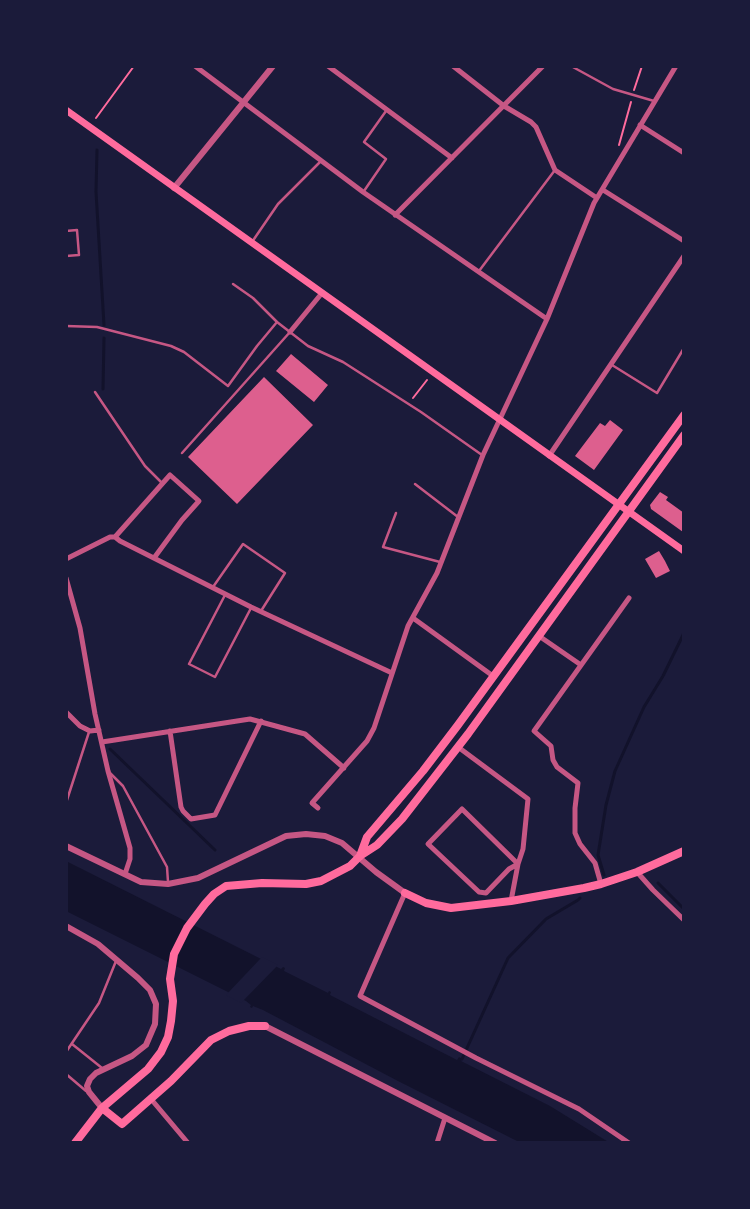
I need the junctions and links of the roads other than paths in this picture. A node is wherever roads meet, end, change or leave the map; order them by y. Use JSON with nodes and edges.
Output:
{"nodes":[{"id":1,"x":196,"y":66,"type":"edge"},
{"id":2,"x":273,"y":66,"type":"edge"},
{"id":3,"x":328,"y":66,"type":"edge"},
{"id":4,"x":452,"y":66,"type":"edge"},
{"id":5,"x":543,"y":66,"type":"edge"},
{"id":6,"x":571,"y":66,"type":"edge"},
{"id":7,"x":676,"y":66,"type":"edge"},
{"id":8,"x":654,"y":101,"type":"junction"},
{"id":9,"x":243,"y":102,"type":"junction"},
{"id":10,"x":504,"y":106,"type":"junction"},
{"id":11,"x":66,"y":110,"type":"edge"},
{"id":12,"x":386,"y":111,"type":"junction"},
{"id":13,"x":640,"y":125,"type":"junction"},
{"id":14,"x":684,"y":153,"type":"edge"},
{"id":15,"x":452,"y":158,"type":"junction"},
{"id":16,"x":321,"y":161,"type":"junction"},
{"id":17,"x":555,"y":170,"type":"junction"},
{"id":18,"x":174,"y":188,"type":"junction"},
{"id":19,"x":603,"y":190,"type":"junction"},
{"id":20,"x":363,"y":192,"type":"junction"},
{"id":21,"x":597,"y":198,"type":"junction"},
{"id":22,"x":395,"y":215,"type":"junction"},
{"id":23,"x":66,"y":231,"type":"edge"},
{"id":24,"x":684,"y":241,"type":"edge"},
{"id":25,"x":252,"y":243,"type":"junction"},
{"id":26,"x":66,"y":256,"type":"edge"},
{"id":27,"x":684,"y":256,"type":"edge"},
{"id":28,"x":478,"y":272,"type":"junction"},
{"id":29,"x":233,"y":284,"type":"dead end"},
{"id":30,"x":322,"y":293,"type":"junction"},
{"id":31,"x":547,"y":319,"type":"junction"},
{"id":32,"x":277,"y":322,"type":"junction"},
{"id":33,"x":66,"y":326,"type":"edge"},
{"id":34,"x":290,"y":332,"type":"junction"},
{"id":35,"x":684,"y":348,"type":"edge"},
{"id":36,"x":610,"y":364,"type":"junction"},
{"id":37,"x":95,"y":392,"type":"dead end"},
{"id":38,"x":684,"y":414,"type":"edge"},
{"id":39,"x":500,"y":420,"type":"junction"},
{"id":40,"x":684,"y":435,"type":"edge"},
{"id":41,"x":182,"y":453,"type":"dead end"},
{"id":42,"x":483,"y":456,"type":"junction"},
{"id":43,"x":549,"y":456,"type":"junction"},
{"id":44,"x":162,"y":483,"type":"junction"},
{"id":45,"x":414,"y":484,"type":"dead end"},
{"id":46,"x":618,"y":504,"type":"junction"},
{"id":47,"x":629,"y":512,"type":"junction"},
{"id":48,"x":396,"y":513,"type":"dead end"},
{"id":49,"x":458,"y":517,"type":"junction"},
{"id":50,"x":115,"y":537,"type":"junction"},
{"id":51,"x":684,"y":551,"type":"edge"},
{"id":52,"x":154,"y":558,"type":"junction"},
{"id":53,"x":66,"y":560,"type":"edge"},
{"id":54,"x":441,"y":562,"type":"junction"},
{"id":55,"x":66,"y":578,"type":"edge"},
{"id":56,"x":213,"y":587,"type":"junction"},
{"id":57,"x":226,"y":594,"type":"junction"},
{"id":58,"x":629,"y":598,"type":"dead end"},
{"id":59,"x":251,"y":606,"type":"junction"},
{"id":60,"x":261,"y":611,"type":"junction"},
{"id":61,"x":413,"y":618,"type":"junction"},
{"id":62,"x":540,"y":636,"type":"junction"},
{"id":63,"x":581,"y":665,"type":"junction"},
{"id":64,"x":392,"y":673,"type":"junction"},
{"id":65,"x":493,"y":676,"type":"junction"},
{"id":66,"x":66,"y":712,"type":"edge"},
{"id":67,"x":261,"y":721,"type":"junction"},
{"id":68,"x":99,"y":730,"type":"junction"},
{"id":69,"x":90,"y":731,"type":"junction"},
{"id":70,"x":170,"y":732,"type":"junction"},
{"id":71,"x":102,"y":742,"type":"junction"},
{"id":72,"x":458,"y":747,"type":"junction"},
{"id":73,"x":344,"y":768,"type":"junction"},
{"id":74,"x":108,"y":771,"type":"junction"},
{"id":75,"x":66,"y":803,"type":"edge"},
{"id":76,"x":318,"y":808,"type":"dead end"},
{"id":77,"x":66,"y":846,"type":"edge"},
{"id":78,"x":684,"y":851,"type":"edge"},
{"id":79,"x":360,"y":856,"type":"junction"},
{"id":80,"x":518,"y":864,"type":"junction"},
{"id":81,"x":637,"y":872,"type":"junction"},
{"id":82,"x":125,"y":874,"type":"junction"},
{"id":83,"x":168,"y":884,"type":"junction"},
{"id":84,"x":601,"y":884,"type":"junction"},
{"id":85,"x":405,"y":893,"type":"junction"},
{"id":86,"x":511,"y":901,"type":"junction"},
{"id":87,"x":684,"y":920,"type":"edge"},
{"id":88,"x":66,"y":926,"type":"edge"},
{"id":89,"x":116,"y":960,"type":"junction"},
{"id":90,"x":265,"y":1026,"type":"joint"},
{"id":91,"x":72,"y":1044,"type":"junction"},
{"id":92,"x":66,"y":1052,"type":"edge"},
{"id":93,"x":104,"y":1069,"type":"junction"},
{"id":94,"x":66,"y":1074,"type":"edge"},
{"id":95,"x":92,"y":1098,"type":"junction"},
{"id":96,"x":151,"y":1099,"type":"junction"},
{"id":97,"x":102,"y":1108,"type":"junction"},
{"id":98,"x":445,"y":1118,"type":"junction"},
{"id":99,"x":75,"y":1143,"type":"edge"},
{"id":100,"x":188,"y":1143,"type":"edge"},
{"id":101,"x":437,"y":1143,"type":"edge"},
{"id":102,"x":495,"y":1143,"type":"edge"},
{"id":103,"x":629,"y":1143,"type":"edge"}],
"edges":[{"from":1,"to":9,"type":"street"},
{"from":2,"to":9,"type":"street"},
{"from":3,"to":12,"type":"street"},
{"from":4,"to":10,"type":"street"},
{"from":5,"to":10,"type":"street"},
{"from":6,"to":8,"type":"lane"},
{"from":7,"to":8,"type":"street"},
{"from":8,"to":13,"type":"street"},
{"from":9,"to":16,"type":"street"},
{"from":9,"to":18,"type":"street"},
{"from":10,"to":15,"type":"street"},
{"from":10,"to":17,"type":"street"},
{"from":11,"to":18,"type":"main road"},
{"from":12,"to":15,"type":"street"},
{"from":12,"to":20,"type":"lane"},
{"from":13,"to":14,"type":"street"},
{"from":13,"to":19,"type":"street"},
{"from":15,"to":22,"type":"street"},
{"from":16,"to":20,"type":"street"},
{"from":16,"to":25,"type":"lane"},
{"from":17,"to":21,"type":"street"},
{"from":17,"to":28,"type":"lane"},
{"from":18,"to":25,"type":"main road"},
{"from":19,"to":21,"type":"street"},
{"from":19,"to":24,"type":"street"},
{"from":20,"to":22,"type":"street"},
{"from":21,"to":31,"type":"street"},
{"from":22,"to":28,"type":"street"},
{"from":23,"to":26,"type":"lane"},
{"from":25,"to":30,"type":"main road"},
{"from":27,"to":36,"type":"street"},
{"from":28,"to":31,"type":"street"},
{"from":29,"to":32,"type":"lane"},
{"from":30,"to":34,"type":"street"},
{"from":30,"to":39,"type":"main road"},
{"from":31,"to":39,"type":"street"},
{"from":32,"to":33,"type":"lane"},
{"from":32,"to":34,"type":"lane"},
{"from":34,"to":41,"type":"lane"},
{"from":34,"to":42,"type":"lane"},
{"from":35,"to":36,"type":"lane"},
{"from":36,"to":43,"type":"street"},
{"from":37,"to":44,"type":"lane"},
{"from":38,"to":46,"type":"main road"},
{"from":39,"to":42,"type":"street"},
{"from":39,"to":43,"type":"main road"},
{"from":40,"to":47,"type":"main road"},
{"from":42,"to":49,"type":"street"},
{"from":43,"to":46,"type":"main road"},
{"from":44,"to":50,"type":"street"},
{"from":44,"to":52,"type":"street"},
{"from":45,"to":49,"type":"lane"},
{"from":46,"to":47,"type":"main road"},
{"from":46,"to":65,"type":"main road"},
{"from":47,"to":51,"type":"main road"},
{"from":47,"to":62,"type":"main road"},
{"from":48,"to":54,"type":"lane"},
{"from":49,"to":54,"type":"street"},
{"from":50,"to":52,"type":"street"},
{"from":50,"to":53,"type":"street"},
{"from":52,"to":56,"type":"street"},
{"from":54,"to":61,"type":"street"},
{"from":55,"to":68,"type":"street"},
{"from":56,"to":57,"type":"street"},
{"from":56,"to":60,"type":"lane"},
{"from":57,"to":59,"type":"street"},
{"from":57,"to":59,"type":"lane"},
{"from":58,"to":63,"type":"street"},
{"from":59,"to":60,"type":"street"},
{"from":60,"to":64,"type":"street"},
{"from":61,"to":64,"type":"street"},
{"from":61,"to":65,"type":"street"},
{"from":62,"to":63,"type":"street"},
{"from":62,"to":72,"type":"main road"},
{"from":63,"to":84,"type":"street"},
{"from":64,"to":73,"type":"street"},
{"from":65,"to":79,"type":"main road"},
{"from":66,"to":69,"type":"street"},
{"from":67,"to":70,"type":"street"},
{"from":67,"to":70,"type":"street"},
{"from":67,"to":73,"type":"street"},
{"from":68,"to":69,"type":"street"},
{"from":68,"to":71,"type":"street"},
{"from":69,"to":75,"type":"lane"},
{"from":70,"to":71,"type":"street"},
{"from":71,"to":74,"type":"street"},
{"from":72,"to":79,"type":"main road"},
{"from":72,"to":80,"type":"street"},
{"from":73,"to":76,"type":"street"},
{"from":74,"to":82,"type":"street"},
{"from":74,"to":83,"type":"lane"},
{"from":77,"to":82,"type":"street"},
{"from":78,"to":81,"type":"main road"},
{"from":79,"to":83,"type":"street"},
{"from":79,"to":85,"type":"street"},
{"from":79,"to":97,"type":"main road"},
{"from":80,"to":80,"type":"street"},
{"from":80,"to":86,"type":"street"},
{"from":81,"to":84,"type":"main road"},
{"from":81,"to":87,"type":"street"},
{"from":82,"to":83,"type":"street"},
{"from":84,"to":86,"type":"main road"},
{"from":85,"to":86,"type":"main road"},
{"from":85,"to":103,"type":"street"},
{"from":88,"to":89,"type":"street"},
{"from":89,"to":91,"type":"lane"},
{"from":89,"to":93,"type":"street"},
{"from":90,"to":96,"type":"main road"},
{"from":90,"to":98,"type":"street"},
{"from":91,"to":92,"type":"lane"},
{"from":91,"to":93,"type":"lane"},
{"from":93,"to":95,"type":"street"},
{"from":94,"to":95,"type":"lane"},
{"from":95,"to":97,"type":"street"},
{"from":96,"to":97,"type":"main road"},
{"from":96,"to":100,"type":"street"},
{"from":97,"to":99,"type":"main road"},
{"from":98,"to":101,"type":"street"},
{"from":98,"to":102,"type":"street"}]}
